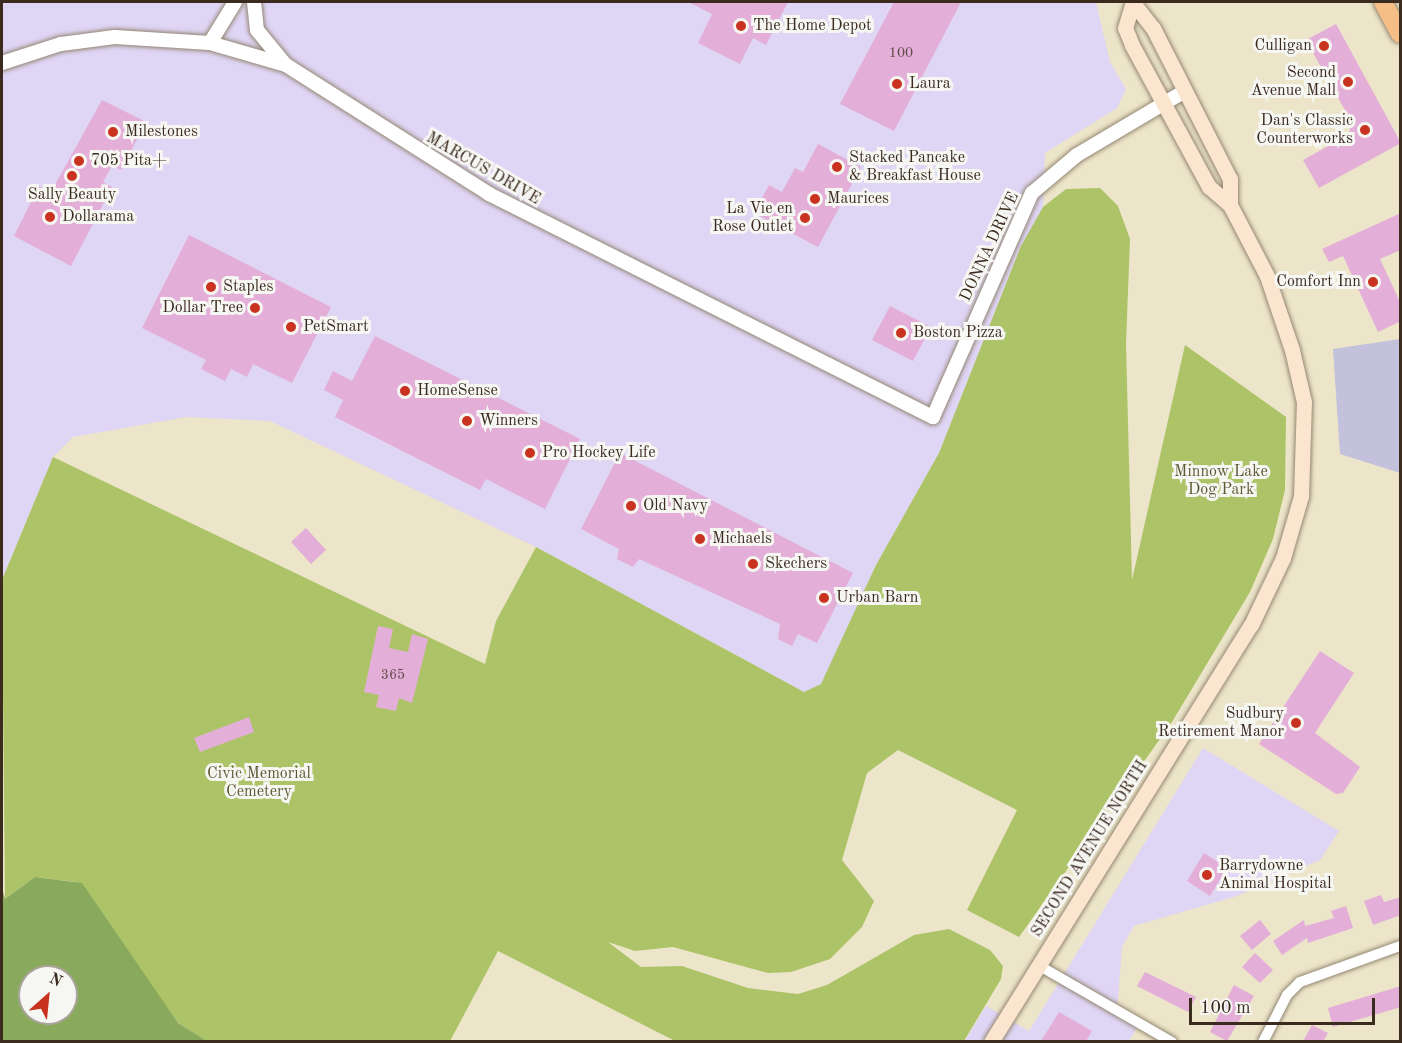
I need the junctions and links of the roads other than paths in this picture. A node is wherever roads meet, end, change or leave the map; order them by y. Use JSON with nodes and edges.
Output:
{"nodes":[{"id":1,"x":235,"y":2,"type":"edge"},
{"id":2,"x":254,"y":2,"type":"edge"},
{"id":3,"x":1383,"y":2,"type":"edge"},
{"id":4,"x":1133,"y":3,"type":"edge"},
{"id":5,"x":1401,"y":34,"type":"edge"},
{"id":6,"x":210,"y":43,"type":"junction"},
{"id":7,"x":2,"y":63,"type":"edge"},
{"id":8,"x":286,"y":64,"type":"junction"},
{"id":9,"x":1185,"y":91,"type":"junction"},
{"id":10,"x":1163,"y":103,"type":"junction"},
{"id":11,"x":1230,"y":205,"type":"junction"},
{"id":12,"x":933,"y":417,"type":"joint"},
{"id":13,"x":1401,"y":946,"type":"edge"},
{"id":14,"x":1038,"y":965,"type":"junction"},
{"id":15,"x":991,"y":1041,"type":"edge"},
{"id":16,"x":1172,"y":1041,"type":"edge"},
{"id":17,"x":1263,"y":1041,"type":"edge"}],
"edges":[{"from":1,"to":6,"type":"street"},
{"from":2,"to":8,"type":"street"},
{"from":3,"to":5,"type":"main road"},
{"from":4,"to":9,"type":"main road","name":"SECOND AVENUE NORTH"},
{"from":4,"to":10,"type":"main road","name":"SECOND AVENUE NORTH"},
{"from":6,"to":7,"type":"street","name":"MARCUS DRIVE"},
{"from":6,"to":8,"type":"street","name":"MARCUS DRIVE"},
{"from":8,"to":12,"type":"street","name":"MARCUS DRIVE"},
{"from":9,"to":10,"type":"street","name":"DONNA DRIVE"},
{"from":9,"to":11,"type":"main road","name":"SECOND AVENUE NORTH"},
{"from":10,"to":11,"type":"main road","name":"SECOND AVENUE NORTH"},
{"from":10,"to":12,"type":"street","name":"DONNA DRIVE"},
{"from":11,"to":14,"type":"main road","name":"SECOND AVENUE NORTH"},
{"from":13,"to":17,"type":"street"},
{"from":14,"to":15,"type":"main road","name":"SECOND AVENUE NORTH"},
{"from":14,"to":16,"type":"street"}]}
